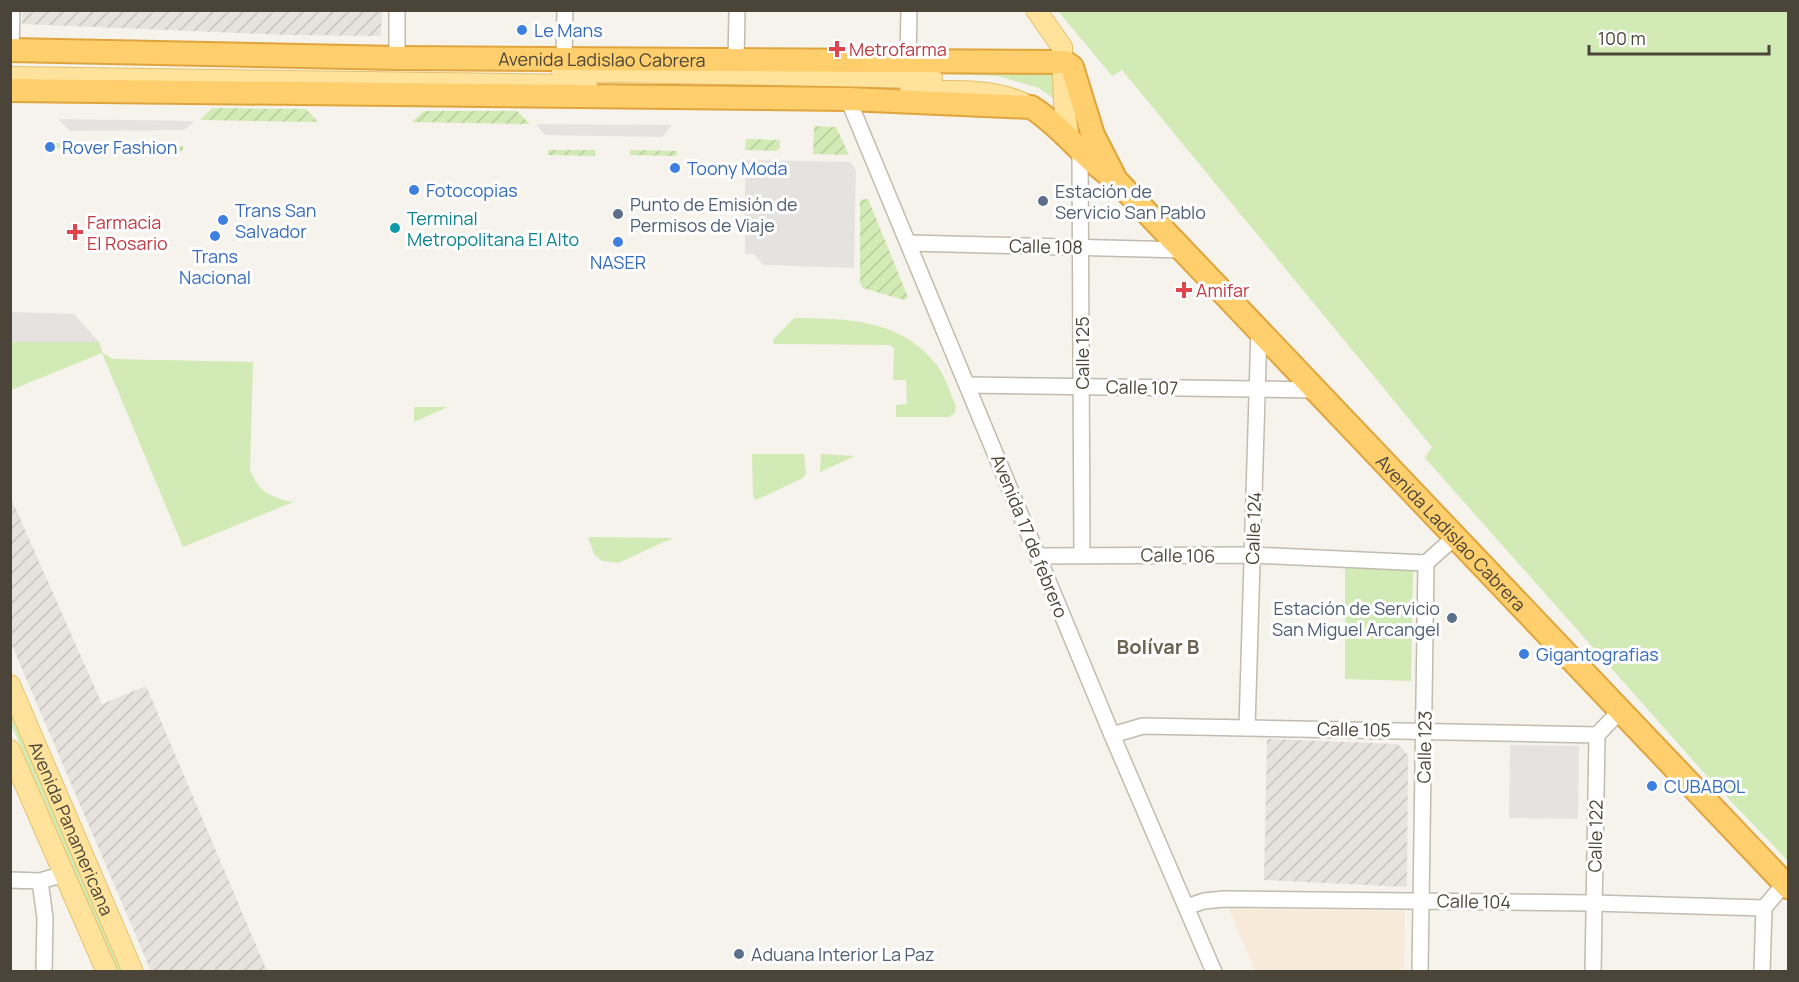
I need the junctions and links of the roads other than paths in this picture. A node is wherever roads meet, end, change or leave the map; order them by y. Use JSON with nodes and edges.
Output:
{"nodes":[{"id":1,"x":12,"y":10,"type":"edge"},
{"id":2,"x":397,"y":10,"type":"edge"},
{"id":3,"x":565,"y":10,"type":"edge"},
{"id":4,"x":736,"y":10,"type":"edge"},
{"id":5,"x":909,"y":10,"type":"edge"},
{"id":6,"x":1036,"y":10,"type":"edge"},
{"id":7,"x":11,"y":54,"type":"edge"},
{"id":8,"x":397,"y":58,"type":"junction"},
{"id":9,"x":564,"y":58,"type":"junction"},
{"id":10,"x":746,"y":61,"type":"junction"},
{"id":11,"x":817,"y":61,"type":"junction"},
{"id":12,"x":908,"y":61,"type":"junction"},
{"id":13,"x":1065,"y":62,"type":"junction"},
{"id":14,"x":783,"y":75,"type":"junction"},
{"id":15,"x":10,"y":77,"type":"edge"},
{"id":16,"x":985,"y":86,"type":"junction"},
{"id":17,"x":10,"y":90,"type":"edge"},
{"id":18,"x":848,"y":99,"type":"junction"},
{"id":19,"x":1031,"y":107,"type":"junction"},
{"id":20,"x":1075,"y":146,"type":"junction"},
{"id":21,"x":1115,"y":178,"type":"junction"},
{"id":22,"x":909,"y":243,"type":"junction"},
{"id":23,"x":1082,"y":247,"type":"junction"},
{"id":24,"x":1183,"y":250,"type":"junction"},
{"id":25,"x":1258,"y":329,"type":"junction"},
{"id":26,"x":967,"y":384,"type":"junction"},
{"id":27,"x":1082,"y":386,"type":"junction"},
{"id":28,"x":1257,"y":389,"type":"junction"},
{"id":29,"x":1317,"y":390,"type":"junction"},
{"id":30,"x":1456,"y":536,"type":"junction"},
{"id":31,"x":1082,"y":554,"type":"junction"},
{"id":32,"x":1252,"y":555,"type":"junction"},
{"id":33,"x":1038,"y":556,"type":"junction"},
{"id":34,"x":1426,"y":562,"type":"junction"},
{"id":35,"x":10,"y":685,"type":"edge"},
{"id":36,"x":1621,"y":710,"type":"junction"},
{"id":37,"x":1247,"y":728,"type":"junction"},
{"id":38,"x":1424,"y":730,"type":"junction"},
{"id":39,"x":1112,"y":735,"type":"junction"},
{"id":40,"x":1597,"y":735,"type":"junction"},
{"id":41,"x":10,"y":750,"type":"edge"},
{"id":42,"x":64,"y":874,"type":"junction"},
{"id":43,"x":10,"y":880,"type":"edge"},
{"id":44,"x":40,"y":881,"type":"junction"},
{"id":45,"x":1787,"y":885,"type":"edge"},
{"id":46,"x":1421,"y":901,"type":"junction"},
{"id":47,"x":1593,"y":903,"type":"junction"},
{"id":48,"x":1186,"y":907,"type":"junction"},
{"id":49,"x":1764,"y":908,"type":"junction"},
{"id":50,"x":44,"y":972,"type":"edge"},
{"id":51,"x":106,"y":972,"type":"edge"},
{"id":52,"x":133,"y":972,"type":"edge"},
{"id":53,"x":1214,"y":972,"type":"edge"},
{"id":54,"x":1420,"y":972,"type":"edge"},
{"id":55,"x":1593,"y":972,"type":"edge"},
{"id":56,"x":1762,"y":972,"type":"edge"}],
"edges":[{"from":1,"to":7,"type":"street"},
{"from":2,"to":8,"type":"street"},
{"from":3,"to":9,"type":"street"},
{"from":4,"to":10,"type":"street"},
{"from":5,"to":12,"type":"street"},
{"from":6,"to":13,"type":"main road"},
{"from":7,"to":8,"type":"highway","name":"Avenida Ladislao Cabrera"},
{"from":7,"to":14,"type":"main road","name":"Avenida Ladislao Cabrera"},
{"from":8,"to":9,"type":"highway","name":"Avenida Ladislao Cabrera"},
{"from":9,"to":10,"type":"highway","name":"Avenida Ladislao Cabrera"},
{"from":10,"to":11,"type":"highway","name":"Avenida Ladislao Cabrera"},
{"from":10,"to":14,"type":"highway"},
{"from":11,"to":12,"type":"highway","name":"Avenida Ladislao Cabrera"},
{"from":11,"to":14,"type":"highway"},
{"from":12,"to":13,"type":"highway","name":"Avenida Ladislao Cabrera"},
{"from":13,"to":20,"type":"main road"},
{"from":13,"to":21,"type":"highway","name":"Avenida Ladislao Cabrera"},
{"from":14,"to":16,"type":"main road","name":"Avenida Ladislao Cabrera"},
{"from":15,"to":16,"type":"main road","name":"Avenida Ladislao Cabrera"},
{"from":16,"to":19,"type":"main road","name":"Avenida Ladislao Cabrera"},
{"from":17,"to":18,"type":"highway","name":"Avenida Ladislao Cabrera"},
{"from":18,"to":19,"type":"highway","name":"Avenida Ladislao Cabrera"},
{"from":18,"to":22,"type":"street","name":"Avenida 17 de febrero"},
{"from":19,"to":20,"type":"highway","name":"Avenida Ladislao Cabrera"},
{"from":20,"to":21,"type":"highway","name":"Avenida Ladislao Cabrera"},
{"from":20,"to":23,"type":"street","name":"Calle 125"},
{"from":21,"to":24,"type":"highway","name":"Avenida Ladislao Cabrera"},
{"from":22,"to":23,"type":"street","name":"Calle 108"},
{"from":22,"to":26,"type":"street","name":"Avenida 17 de febrero"},
{"from":23,"to":24,"type":"street","name":"Calle 108"},
{"from":23,"to":27,"type":"street","name":"Calle 125"},
{"from":24,"to":25,"type":"highway","name":"Avenida Ladislao Cabrera"},
{"from":25,"to":28,"type":"street","name":"Calle 124"},
{"from":25,"to":29,"type":"highway","name":"Avenida Ladislao Cabrera"},
{"from":26,"to":27,"type":"street","name":"Calle 107"},
{"from":26,"to":33,"type":"street","name":"Avenida 17 de febrero"},
{"from":27,"to":28,"type":"street","name":"Calle 107"},
{"from":27,"to":31,"type":"street","name":"Calle 125"},
{"from":28,"to":29,"type":"street","name":"Calle 107"},
{"from":28,"to":32,"type":"street","name":"Calle 124"},
{"from":29,"to":30,"type":"highway","name":"Avenida Ladislao Cabrera"},
{"from":30,"to":34,"type":"street"},
{"from":30,"to":36,"type":"highway","name":"Avenida Ladislao Cabrera"},
{"from":31,"to":32,"type":"street","name":"Calle 106"},
{"from":31,"to":33,"type":"street","name":"Calle 106"},
{"from":32,"to":34,"type":"street","name":"Calle 106"},
{"from":32,"to":37,"type":"street","name":"Calle 124"},
{"from":33,"to":39,"type":"street","name":"Avenida 17 de febrero"},
{"from":34,"to":38,"type":"street","name":"Calle 123"},
{"from":35,"to":52,"type":"main road","name":"Avenida Panamericana"},
{"from":36,"to":40,"type":"street"},
{"from":36,"to":45,"type":"highway","name":"Avenida Ladislao Cabrera"},
{"from":37,"to":38,"type":"street","name":"Calle 105"},
{"from":37,"to":39,"type":"street","name":"Calle 105"},
{"from":38,"to":40,"type":"street","name":"Calle 105"},
{"from":38,"to":46,"type":"street","name":"Calle 123"},
{"from":39,"to":48,"type":"street","name":"Avenida 17 de febrero"},
{"from":40,"to":47,"type":"street","name":"Calle 122"},
{"from":41,"to":42,"type":"main road","name":"Avenida Panamericana"},
{"from":42,"to":44,"type":"street"},
{"from":42,"to":51,"type":"main road","name":"Avenida Panamericana"},
{"from":43,"to":44,"type":"street"},
{"from":44,"to":50,"type":"street"},
{"from":45,"to":49,"type":"street"},
{"from":46,"to":47,"type":"street","name":"Calle 104"},
{"from":46,"to":48,"type":"street","name":"Calle 104"},
{"from":46,"to":54,"type":"street","name":"Calle 123"},
{"from":47,"to":49,"type":"street","name":"Calle 104"},
{"from":47,"to":55,"type":"street","name":"Calle 122"},
{"from":48,"to":53,"type":"street","name":"Avenida 17 de febrero"},
{"from":49,"to":56,"type":"street"}]}
